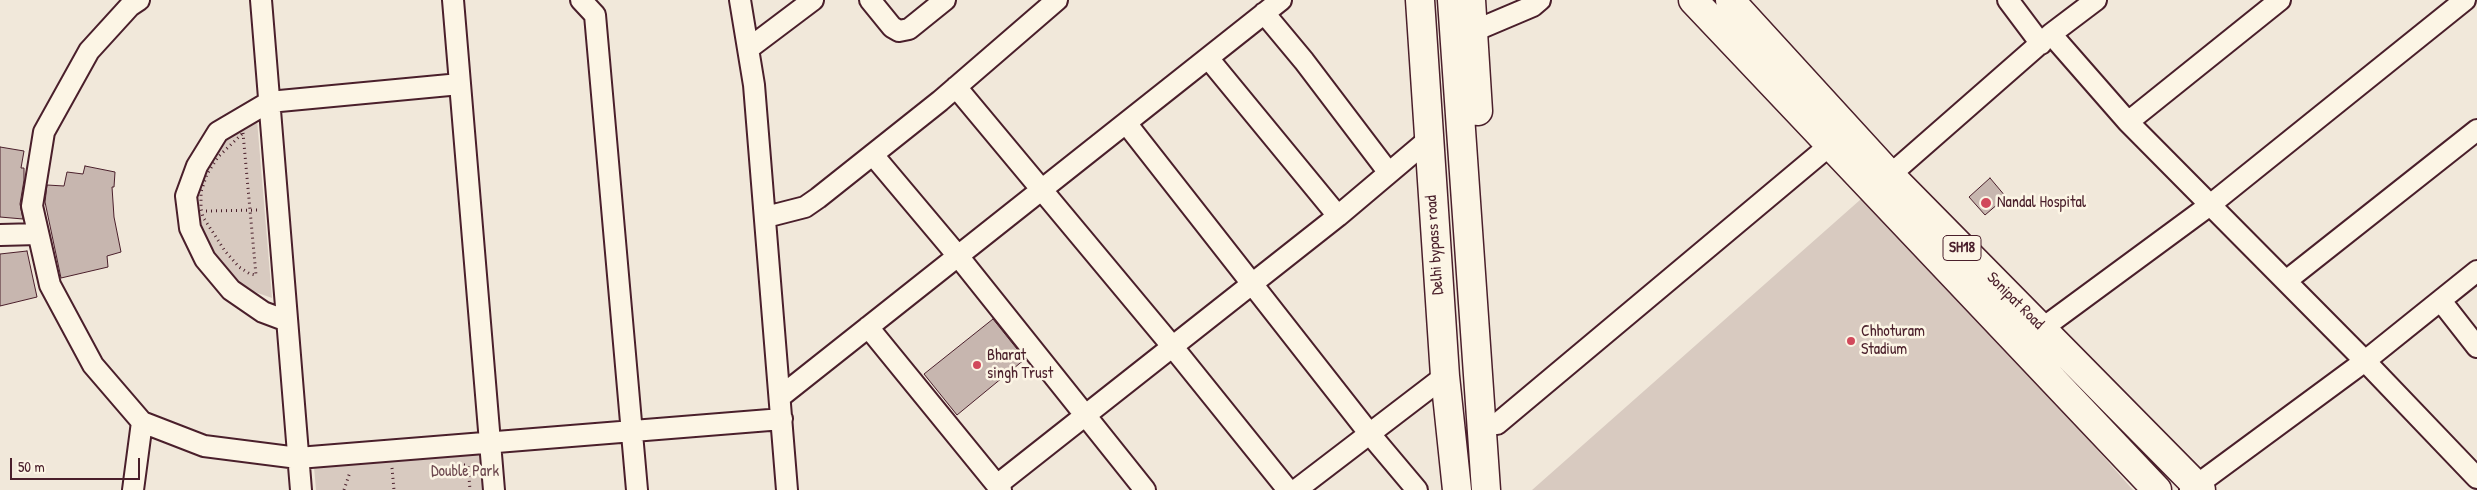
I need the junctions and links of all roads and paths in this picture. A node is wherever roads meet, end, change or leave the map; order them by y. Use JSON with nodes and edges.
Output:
{"nodes":[{"id":1,"x":139,"y":0,"type":"edge"},
{"id":2,"x":261,"y":0,"type":"edge"},
{"id":3,"x":452,"y":0,"type":"edge"},
{"id":4,"x":582,"y":0,"type":"edge"},
{"id":5,"x":740,"y":0,"type":"edge"},
{"id":6,"x":814,"y":0,"type":"edge"},
{"id":7,"x":870,"y":0,"type":"edge"},
{"id":8,"x":945,"y":0,"type":"edge"},
{"id":9,"x":1057,"y":0,"type":"edge"},
{"id":10,"x":1281,"y":0,"type":"edge"},
{"id":11,"x":1420,"y":0,"type":"edge"},
{"id":12,"x":1437,"y":0,"type":"edge"},
{"id":13,"x":1452,"y":0,"type":"edge"},
{"id":14,"x":1471,"y":0,"type":"edge"},
{"id":15,"x":1540,"y":0,"type":"edge"},
{"id":16,"x":1693,"y":0,"type":"edge"},
{"id":17,"x":1730,"y":0,"type":"edge"},
{"id":18,"x":2008,"y":0,"type":"edge"},
{"id":19,"x":2096,"y":0,"type":"edge"},
{"id":20,"x":2280,"y":0,"type":"edge"},
{"id":21,"x":2465,"y":0,"type":"edge"},
{"id":22,"x":1264,"y":13,"type":"junction"},
{"id":23,"x":1474,"y":31,"type":"junction"},
{"id":24,"x":2046,"y":39,"type":"junction"},
{"id":25,"x":748,"y":49,"type":"junction"},
{"id":26,"x":1762,"y":54,"type":"junction"},
{"id":27,"x":1208,"y":58,"type":"junction"},
{"id":28,"x":460,"y":84,"type":"junction"},
{"id":29,"x":956,"y":87,"type":"junction"},
{"id":30,"x":269,"y":102,"type":"junction"},
{"id":31,"x":2128,"y":122,"type":"junction"},
{"id":32,"x":1126,"y":123,"type":"junction"},
{"id":33,"x":2477,"y":130,"type":"edge"},
{"id":34,"x":1428,"y":140,"type":"junction"},
{"id":35,"x":1829,"y":146,"type":"junction"},
{"id":36,"x":873,"y":155,"type":"junction"},
{"id":37,"x":1455,"y":159,"type":"junction"},
{"id":38,"x":1389,"y":173,"type":"junction"},
{"id":39,"x":1890,"y":175,"type":"junction"},
{"id":40,"x":1042,"y":189,"type":"junction"},
{"id":41,"x":2210,"y":205,"type":"junction"},
{"id":42,"x":278,"y":209,"type":"junction"},
{"id":43,"x":250,"y":210,"type":"junction"},
{"id":44,"x":195,"y":212,"type":"junction"},
{"id":45,"x":1338,"y":216,"type":"junction"},
{"id":46,"x":766,"y":218,"type":"junction"},
{"id":47,"x":38,"y":234,"type":"junction"},
{"id":48,"x":0,"y":235,"type":"edge"},
{"id":49,"x":958,"y":256,"type":"junction"},
{"id":50,"x":2477,"y":272,"type":"edge"},
{"id":51,"x":2286,"y":281,"type":"junction"},
{"id":52,"x":1252,"y":282,"type":"junction"},
{"id":53,"x":2441,"y":301,"type":"junction"},
{"id":54,"x":287,"y":320,"type":"junction"},
{"id":55,"x":868,"y":327,"type":"junction"},
{"id":56,"x":2041,"y":328,"type":"junction"},
{"id":57,"x":1172,"y":346,"type":"junction"},
{"id":58,"x":2477,"y":347,"type":"edge"},
{"id":59,"x":2020,"y":348,"type":"junction"},
{"id":60,"x":2366,"y":361,"type":"junction"},
{"id":61,"x":1445,"y":376,"type":"junction"},
{"id":62,"x":780,"y":397,"type":"junction"},
{"id":63,"x":1084,"y":415,"type":"junction"},
{"id":64,"x":782,"y":419,"type":"junction"},
{"id":65,"x":142,"y":422,"type":"junction"},
{"id":66,"x":1497,"y":424,"type":"junction"},
{"id":67,"x":632,"y":431,"type":"junction"},
{"id":68,"x":1369,"y":433,"type":"junction"},
{"id":69,"x":490,"y":443,"type":"junction"},
{"id":70,"x":298,"y":458,"type":"junction"},
{"id":71,"x":459,"y":465,"type":"dead end"},
{"id":72,"x":384,"y":468,"type":"dead end"},
{"id":73,"x":392,"y":468,"type":"junction"},
{"id":74,"x":402,"y":468,"type":"dead end"},
{"id":75,"x":351,"y":470,"type":"dead end"},
{"id":76,"x":2477,"y":478,"type":"edge"},
{"id":77,"x":999,"y":487,"type":"edge"},
{"id":78,"x":2196,"y":488,"type":"edge"},
{"id":79,"x":133,"y":490,"type":"edge"},
{"id":80,"x":301,"y":490,"type":"edge"},
{"id":81,"x":344,"y":490,"type":"edge"},
{"id":82,"x":394,"y":490,"type":"edge"},
{"id":83,"x":470,"y":490,"type":"edge"},
{"id":84,"x":494,"y":490,"type":"edge"},
{"id":85,"x":637,"y":490,"type":"edge"},
{"id":86,"x":788,"y":490,"type":"edge"},
{"id":87,"x":1145,"y":490,"type":"edge"},
{"id":88,"x":1288,"y":490,"type":"edge"},
{"id":89,"x":1296,"y":490,"type":"edge"},
{"id":90,"x":1417,"y":490,"type":"edge"},
{"id":91,"x":1457,"y":490,"type":"edge"},
{"id":92,"x":1471,"y":490,"type":"edge"},
{"id":93,"x":1486,"y":490,"type":"edge"},
{"id":94,"x":1501,"y":490,"type":"edge"},
{"id":95,"x":2157,"y":490,"type":"edge"}],
"edges":[{"from":1,"to":47,"type":"street"},
{"from":2,"to":30,"type":"street"},
{"from":3,"to":28,"type":"street"},
{"from":4,"to":67,"type":"street"},
{"from":5,"to":25,"type":"street"},
{"from":6,"to":25,"type":"street"},
{"from":7,"to":8,"type":"street"},
{"from":9,"to":29,"type":"street"},
{"from":10,"to":22,"type":"street"},
{"from":11,"to":34,"type":"main road","name":"Delhi bypass road"},
{"from":12,"to":37,"type":"main road"},
{"from":13,"to":37,"type":"main road"},
{"from":14,"to":23,"type":"main road"},
{"from":15,"to":23,"type":"street"},
{"from":16,"to":26,"type":"main road","name":"Sonipat Road","number":"SH18"},
{"from":17,"to":26,"type":"main road","name":"Sonipat Road","number":"SH18"},
{"from":18,"to":24,"type":"street"},
{"from":19,"to":24,"type":"street"},
{"from":20,"to":31,"type":"street"},
{"from":21,"to":41,"type":"street"},
{"from":22,"to":27,"type":"street"},
{"from":22,"to":38,"type":"street"},
{"from":23,"to":66,"type":"main road"},
{"from":24,"to":31,"type":"street"},
{"from":24,"to":39,"type":"street"},
{"from":25,"to":46,"type":"street"},
{"from":26,"to":35,"type":"main road","name":"Sonipat Road","number":"SH18"},
{"from":26,"to":39,"type":"main road","name":"Sonipat Road","number":"SH18"},
{"from":27,"to":32,"type":"street"},
{"from":27,"to":45,"type":"street"},
{"from":28,"to":30,"type":"street"},
{"from":28,"to":69,"type":"street"},
{"from":29,"to":36,"type":"street"},
{"from":29,"to":40,"type":"street"},
{"from":30,"to":42,"type":"street"},
{"from":30,"to":44,"type":"street"},
{"from":31,"to":41,"type":"street"},
{"from":32,"to":40,"type":"street"},
{"from":32,"to":52,"type":"street"},
{"from":33,"to":51,"type":"street"},
{"from":34,"to":38,"type":"street"},
{"from":34,"to":61,"type":"main road","name":"Delhi bypass road"},
{"from":35,"to":59,"type":"main road","name":"Sonipat Road","number":"SH18"},
{"from":35,"to":66,"type":"street"},
{"from":36,"to":46,"type":"street"},
{"from":36,"to":49,"type":"street"},
{"from":37,"to":92,"type":"main road"},
{"from":37,"to":93,"type":"main road"},
{"from":38,"to":45,"type":"street"},
{"from":39,"to":56,"type":"main road","name":"Sonipat Road","number":"SH18"},
{"from":40,"to":49,"type":"street"},
{"from":40,"to":57,"type":"street"},
{"from":41,"to":51,"type":"street"},
{"from":41,"to":56,"type":"street"},
{"from":42,"to":43,"type":"path"},
{"from":42,"to":54,"type":"street"},
{"from":43,"to":44,"type":"path"},
{"from":43,"to":44,"type":"path"},
{"from":43,"to":44,"type":"path"},
{"from":44,"to":54,"type":"street"},
{"from":45,"to":52,"type":"street"},
{"from":46,"to":62,"type":"street"},
{"from":47,"to":48,"type":"street"},
{"from":47,"to":65,"type":"street"},
{"from":49,"to":55,"type":"street"},
{"from":49,"to":63,"type":"street"},
{"from":50,"to":53,"type":"street"},
{"from":51,"to":60,"type":"street"},
{"from":52,"to":57,"type":"street"},
{"from":52,"to":68,"type":"street"},
{"from":53,"to":58,"type":"street"},
{"from":53,"to":60,"type":"street"},
{"from":54,"to":70,"type":"street"},
{"from":55,"to":62,"type":"street"},
{"from":55,"to":77,"type":"street"},
{"from":56,"to":59,"type":"street"},
{"from":56,"to":78,"type":"main road","name":"Sonipat Road","number":"SH18"},
{"from":57,"to":63,"type":"street"},
{"from":57,"to":88,"type":"street"},
{"from":59,"to":95,"type":"main road","name":"Sonipat Road","number":"SH18"},
{"from":60,"to":76,"type":"street"},
{"from":60,"to":78,"type":"street"},
{"from":61,"to":68,"type":"street"},
{"from":61,"to":91,"type":"main road","name":"Delhi bypass road"},
{"from":62,"to":64,"type":"street"},
{"from":63,"to":77,"type":"street"},
{"from":63,"to":87,"type":"street"},
{"from":64,"to":67,"type":"street"},
{"from":64,"to":86,"type":"street"},
{"from":65,"to":70,"type":"street"},
{"from":65,"to":79,"type":"street"},
{"from":66,"to":94,"type":"main road"},
{"from":67,"to":69,"type":"street"},
{"from":67,"to":85,"type":"street"},
{"from":68,"to":89,"type":"street"},
{"from":68,"to":90,"type":"street"},
{"from":69,"to":70,"type":"street"},
{"from":69,"to":84,"type":"street"},
{"from":70,"to":80,"type":"street"},
{"from":71,"to":83,"type":"path"},
{"from":72,"to":73,"type":"path"},
{"from":73,"to":74,"type":"path"},
{"from":73,"to":82,"type":"path"},
{"from":75,"to":81,"type":"path"}]}
